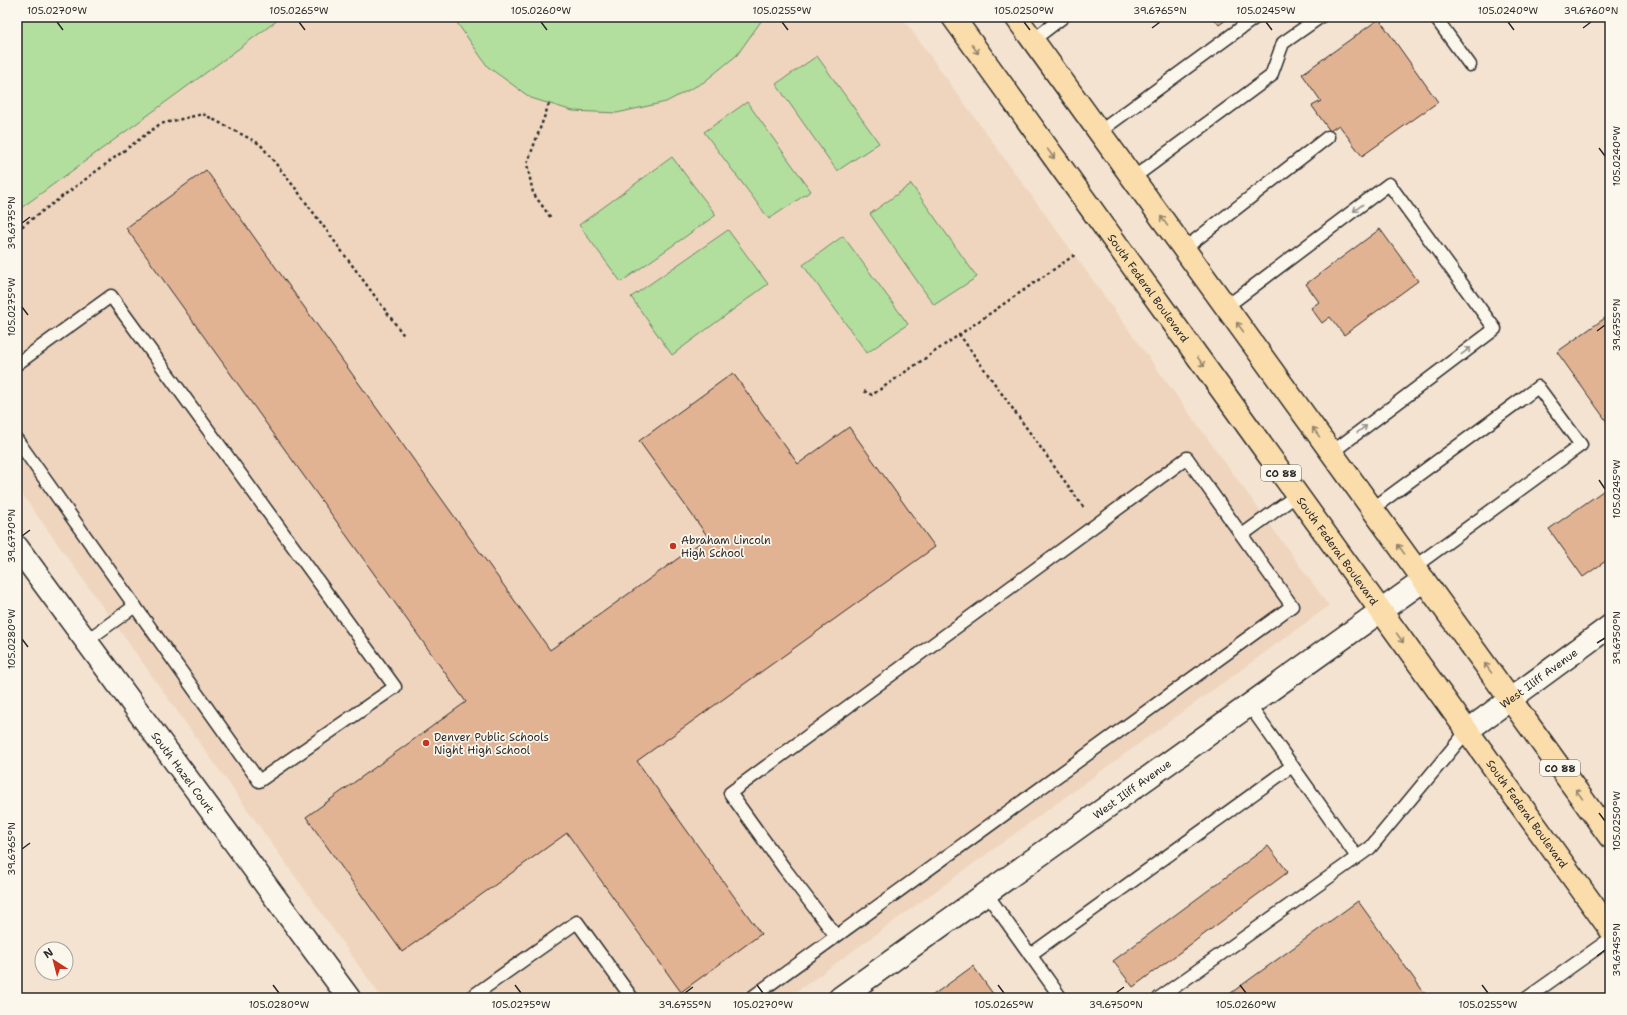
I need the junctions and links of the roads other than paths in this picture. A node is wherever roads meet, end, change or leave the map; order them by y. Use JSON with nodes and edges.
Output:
{"nodes":[{"id":1,"x":953,"y":17,"type":"edge"},
{"id":2,"x":1016,"y":17,"type":"edge"},
{"id":3,"x":1063,"y":17,"type":"edge"},
{"id":4,"x":1256,"y":17,"type":"edge"},
{"id":5,"x":1320,"y":17,"type":"edge"},
{"id":6,"x":1435,"y":17,"type":"edge"},
{"id":7,"x":1033,"y":40,"type":"junction"},
{"id":8,"x":1470,"y":65,"type":"dead end"},
{"id":9,"x":1099,"y":132,"type":"junction"},
{"id":10,"x":1328,"y":137,"type":"dead end"},
{"id":11,"x":1133,"y":178,"type":"junction"},
{"id":12,"x":1184,"y":249,"type":"junction"},
{"id":13,"x":1226,"y":308,"type":"junction"},
{"id":14,"x":17,"y":364,"type":"edge"},
{"id":15,"x":17,"y":440,"type":"edge"},
{"id":16,"x":1331,"y":453,"type":"junction"},
{"id":17,"x":1297,"y":495,"type":"junction"},
{"id":18,"x":1372,"y":509,"type":"junction"},
{"id":19,"x":1242,"y":535,"type":"junction"},
{"id":20,"x":17,"y":547,"type":"edge"},
{"id":21,"x":1419,"y":574,"type":"junction"},
{"id":22,"x":135,"y":606,"type":"junction"},
{"id":23,"x":1381,"y":611,"type":"junction"},
{"id":24,"x":1610,"y":626,"type":"edge"},
{"id":25,"x":86,"y":641,"type":"junction"},
{"id":26,"x":1510,"y":699,"type":"junction"},
{"id":27,"x":1249,"y":705,"type":"junction"},
{"id":28,"x":1467,"y":731,"type":"junction"},
{"id":29,"x":1292,"y":766,"type":"junction"},
{"id":30,"x":1606,"y":823,"type":"edge"},
{"id":31,"x":1357,"y":857,"type":"junction"},
{"id":32,"x":986,"y":893,"type":"junction"},
{"id":33,"x":1610,"y":929,"type":"edge"},
{"id":34,"x":836,"y":936,"type":"junction"},
{"id":35,"x":1610,"y":939,"type":"edge"},
{"id":36,"x":1030,"y":955,"type":"junction"},
{"id":37,"x":349,"y":998,"type":"edge"},
{"id":38,"x":470,"y":998,"type":"edge"},
{"id":39,"x":632,"y":998,"type":"edge"},
{"id":40,"x":751,"y":998,"type":"edge"},
{"id":41,"x":840,"y":998,"type":"edge"},
{"id":42,"x":1061,"y":998,"type":"edge"},
{"id":43,"x":1159,"y":998,"type":"edge"},
{"id":44,"x":1527,"y":998,"type":"edge"}],
"edges":[{"from":1,"to":17,"type":"main road","name":"South Federal Boulevard","number":"CO 88","one_way":true},
{"from":2,"to":7,"type":"main road","number":"CO 88"},
{"from":3,"to":7,"type":"lane"},
{"from":4,"to":9,"type":"lane"},
{"from":5,"to":11,"type":"lane"},
{"from":6,"to":8,"type":"lane"},
{"from":7,"to":9,"type":"main road","number":"CO 88"},
{"from":9,"to":11,"type":"main road","number":"CO 88"},
{"from":10,"to":12,"type":"lane"},
{"from":12,"to":11,"type":"main road","number":"CO 88","one_way":true},
{"from":12,"to":13,"type":"main road","number":"CO 88"},
{"from":16,"to":13,"type":"main road","number":"CO 88","one_way":true},
{"from":16,"to":13,"type":"lane","one_way":true},
{"from":14,"to":22,"type":"lane"},
{"from":15,"to":22,"type":"lane"},
{"from":16,"to":18,"type":"main road","number":"CO 88"},
{"from":17,"to":19,"type":"lane"},
{"from":17,"to":23,"type":"main road","name":"South Federal Boulevard","number":"CO 88"},
{"from":21,"to":18,"type":"main road","number":"CO 88","one_way":true},
{"from":18,"to":21,"type":"lane"},
{"from":19,"to":34,"type":"lane"},
{"from":19,"to":34,"type":"lane"},
{"from":20,"to":25,"type":"street","name":"South Hazel Court"},
{"from":21,"to":23,"type":"street","name":"West Iliff Avenue"},
{"from":26,"to":21,"type":"main road","number":"CO 88","one_way":true},
{"from":22,"to":25,"type":"lane"},
{"from":23,"to":27,"type":"street","name":"West Iliff Avenue"},
{"from":23,"to":28,"type":"main road","name":"South Federal Boulevard","number":"CO 88","one_way":true},
{"from":24,"to":26,"type":"street","name":"West Iliff Avenue"},
{"from":25,"to":37,"type":"street","name":"South Hazel Court"},
{"from":26,"to":28,"type":"street","name":"West Iliff Avenue"},
{"from":30,"to":26,"type":"main road","number":"CO 88","one_way":true},
{"from":27,"to":29,"type":"lane"},
{"from":27,"to":32,"type":"street","name":"West Iliff Avenue"},
{"from":28,"to":31,"type":"lane"},
{"from":28,"to":33,"type":"main road","name":"South Federal Boulevard","number":"CO 88"},
{"from":29,"to":31,"type":"lane"},
{"from":29,"to":36,"type":"lane"},
{"from":31,"to":43,"type":"lane"},
{"from":32,"to":36,"type":"lane"},
{"from":32,"to":41,"type":"street","name":"West Iliff Avenue"},
{"from":34,"to":40,"type":"lane"},
{"from":35,"to":44,"type":"lane"},
{"from":36,"to":42,"type":"lane"},
{"from":38,"to":39,"type":"lane"}]}
